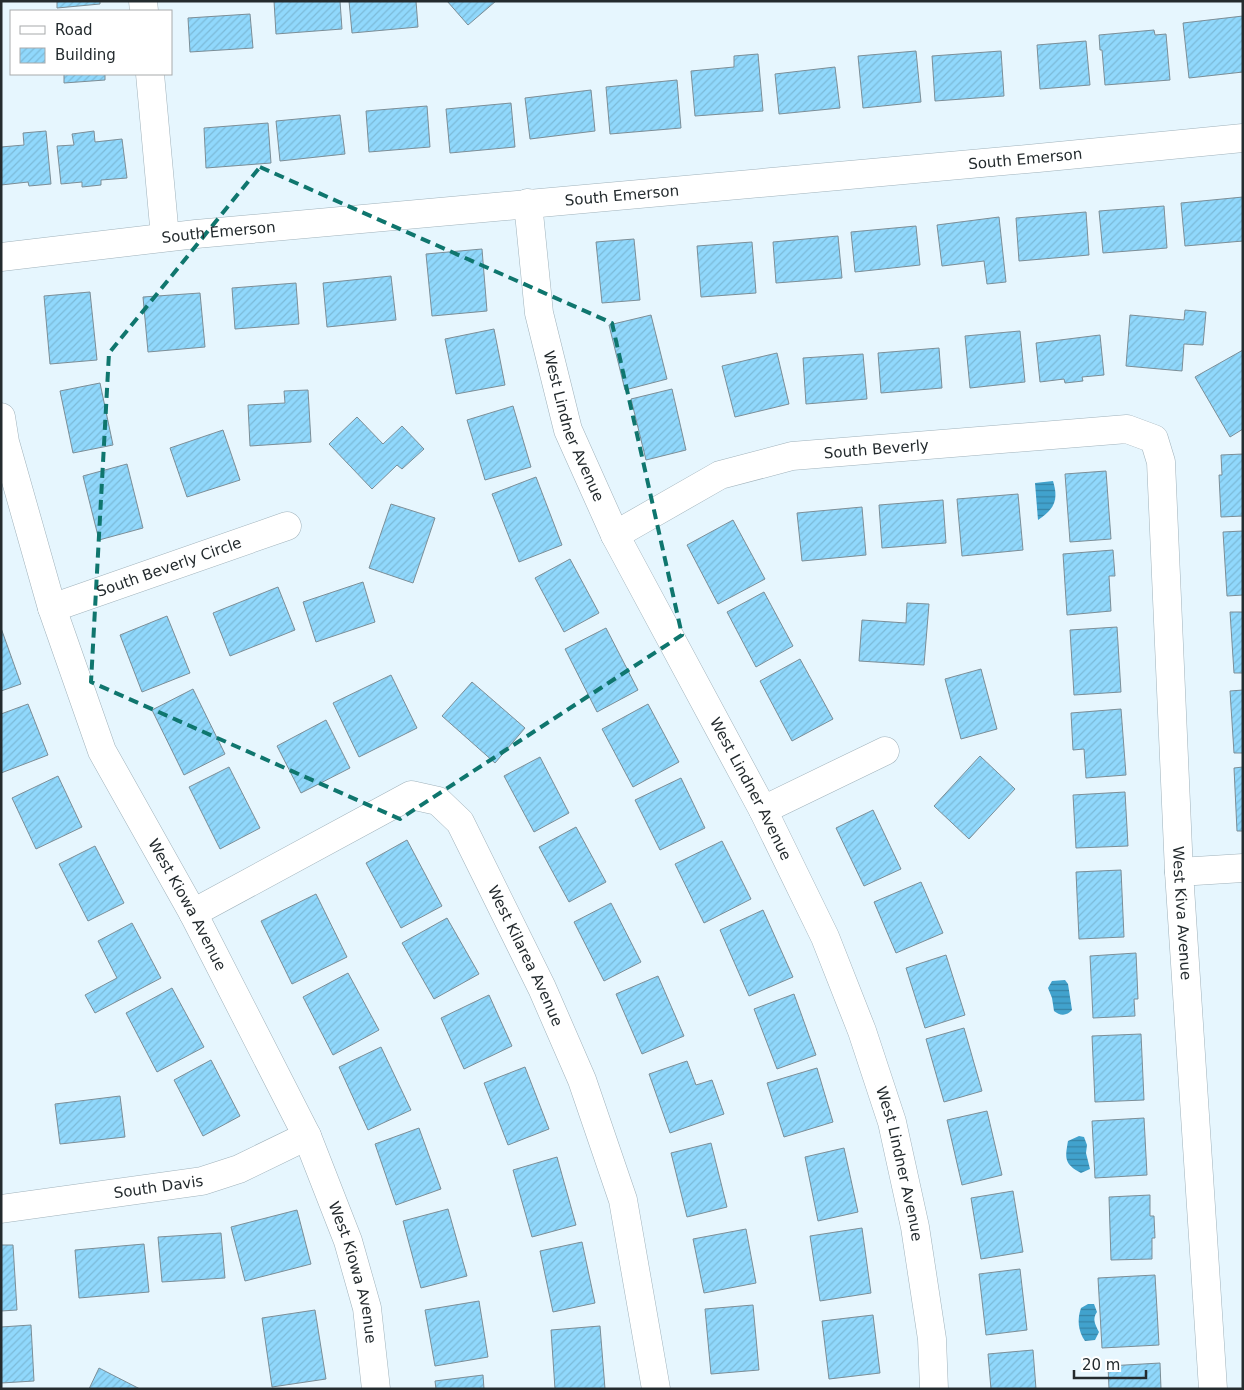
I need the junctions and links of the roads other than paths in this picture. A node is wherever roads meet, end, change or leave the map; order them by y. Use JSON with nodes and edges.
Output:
{"nodes":[{"id":1,"x":150,"y":75,"type":"edge"},
{"id":2,"x":1243,"y":138,"type":"edge"},
{"id":3,"x":528,"y":203,"type":"junction"},
{"id":4,"x":165,"y":236,"type":"junction"},
{"id":5,"x":1,"y":257,"type":"edge"},
{"id":6,"x":1,"y":417,"type":"edge"},
{"id":7,"x":1154,"y":439,"type":"joint"},
{"id":8,"x":287,"y":526,"type":"dead end"},
{"id":9,"x":615,"y":535,"type":"junction"},
{"id":10,"x":52,"y":608,"type":"junction"},
{"id":11,"x":885,"y":751,"type":"dead end"},
{"id":12,"x":763,"y":810,"type":"junction"},
{"id":13,"x":1243,"y":868,"type":"edge"},
{"id":14,"x":1179,"y":872,"type":"junction"},
{"id":15,"x":193,"y":913,"type":"junction"},
{"id":16,"x":307,"y":1136,"type":"junction"},
{"id":17,"x":1,"y":1209,"type":"edge"},
{"id":18,"x":376,"y":1389,"type":"edge"},
{"id":19,"x":656,"y":1389,"type":"edge"},
{"id":20,"x":934,"y":1389,"type":"edge"},
{"id":21,"x":1213,"y":1389,"type":"edge"}],
"edges":[{"from":1,"to":4,"type":"street"},
{"from":2,"to":3,"type":"street","name":"South Emerson"},
{"from":3,"to":4,"type":"street","name":"South Emerson"},
{"from":3,"to":9,"type":"street","name":"West Lindner Avenue"},
{"from":4,"to":5,"type":"street","name":"South Emerson"},
{"from":6,"to":10,"type":"street","name":"West Kiowa Avenue"},
{"from":7,"to":9,"type":"street","name":"South Beverly"},
{"from":7,"to":14,"type":"street","name":"West Kiva Avenue"},
{"from":8,"to":10,"type":"street","name":"South Beverly Circle"},
{"from":9,"to":12,"type":"street","name":"West Lindner Avenue"},
{"from":10,"to":15,"type":"street","name":"West Kiowa Avenue"},
{"from":11,"to":12,"type":"street"},
{"from":12,"to":20,"type":"street","name":"West Lindner Avenue"},
{"from":13,"to":14,"type":"street"},
{"from":14,"to":21,"type":"street","name":"West Kiva Avenue"},
{"from":15,"to":16,"type":"street","name":"West Kiowa Avenue"},
{"from":15,"to":19,"type":"street","name":"West Kilarea Avenue"},
{"from":16,"to":17,"type":"street","name":"South Davis"},
{"from":16,"to":18,"type":"street","name":"West Kiowa Avenue"}]}
